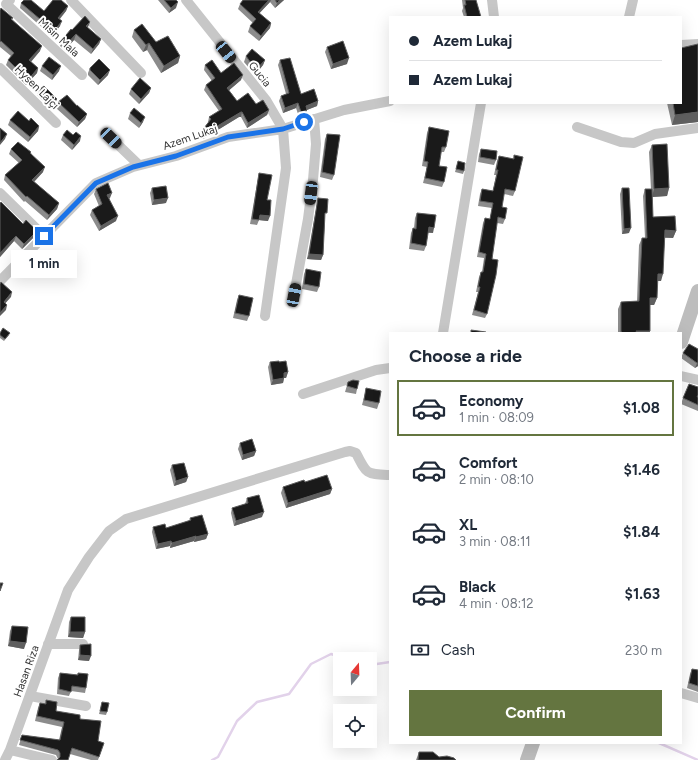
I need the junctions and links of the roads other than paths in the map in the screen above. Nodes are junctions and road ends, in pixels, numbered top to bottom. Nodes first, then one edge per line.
1 (10, 0) edge
2 (72, 0) edge
3 (186, 0) edge
4 (486, 0) edge
5 (492, 0) edge
6 (633, 0) edge
7 (488, 16) edge
8 (494, 16) edge
9 (629, 16) edge
10 (698, 44) edge
11 (682, 45) edge
12 (0, 68) edge
13 (142, 73) dead end
14 (82, 75) dead end
15 (389, 101) edge
16 (481, 104) edge
17 (314, 120) junction
18 (56, 123) dead end
19 (577, 127) dead end
20 (698, 128) edge
21 (283, 129) junction
22 (111, 138) dead end
23 (139, 165) junction
24 (0, 193) edge
25 (44, 236) junction
26 (2, 274) edge
27 (698, 291) edge
28 (294, 295) dead end
29 (265, 316) dead end
30 (443, 332) edge
31 (682, 339) edge
32 (389, 368) edge
33 (682, 376) edge
34 (698, 380) edge
35 (303, 394) dead end
36 (389, 475) edge
37 (48, 644) junction
38 (83, 644) edge
39 (682, 693) edge
40 (30, 696) junction
41 (698, 698) edge
42 (86, 706) dead end
43 (533, 744) edge
44 (10, 750) junction
45 (5, 760) edge
46 (52, 760) edge
47 (527, 760) edge

1 - 14 street, Misin Mala
2 - 13 street
3 - 21 street, Gucia
4 - 7 street
5 - 8 street
6 - 9 street
10 - 11 street
12 - 18 street, Hysen Lajçi
15 - 17 street, Azem Lukaj
16 - 30 street
17 - 21 street, Azem Lukaj
17 - 28 street
19 - 20 street
21 - 23 street, Azem Lukaj
21 - 29 street
22 - 23 street
23 - 25 street, Azem Lukaj
24 - 25 street
25 - 26 street, Azem Lukaj
27 - 31 street
32 - 35 street
33 - 34 street
36 - 37 street, Hasan Riza
37 - 38 street
37 - 40 street, Hasan Riza
39 - 41 street
40 - 42 street
40 - 44 street, Hasan Riza
43 - 47 street
44 - 45 street, Hasan Riza
44 - 46 street

